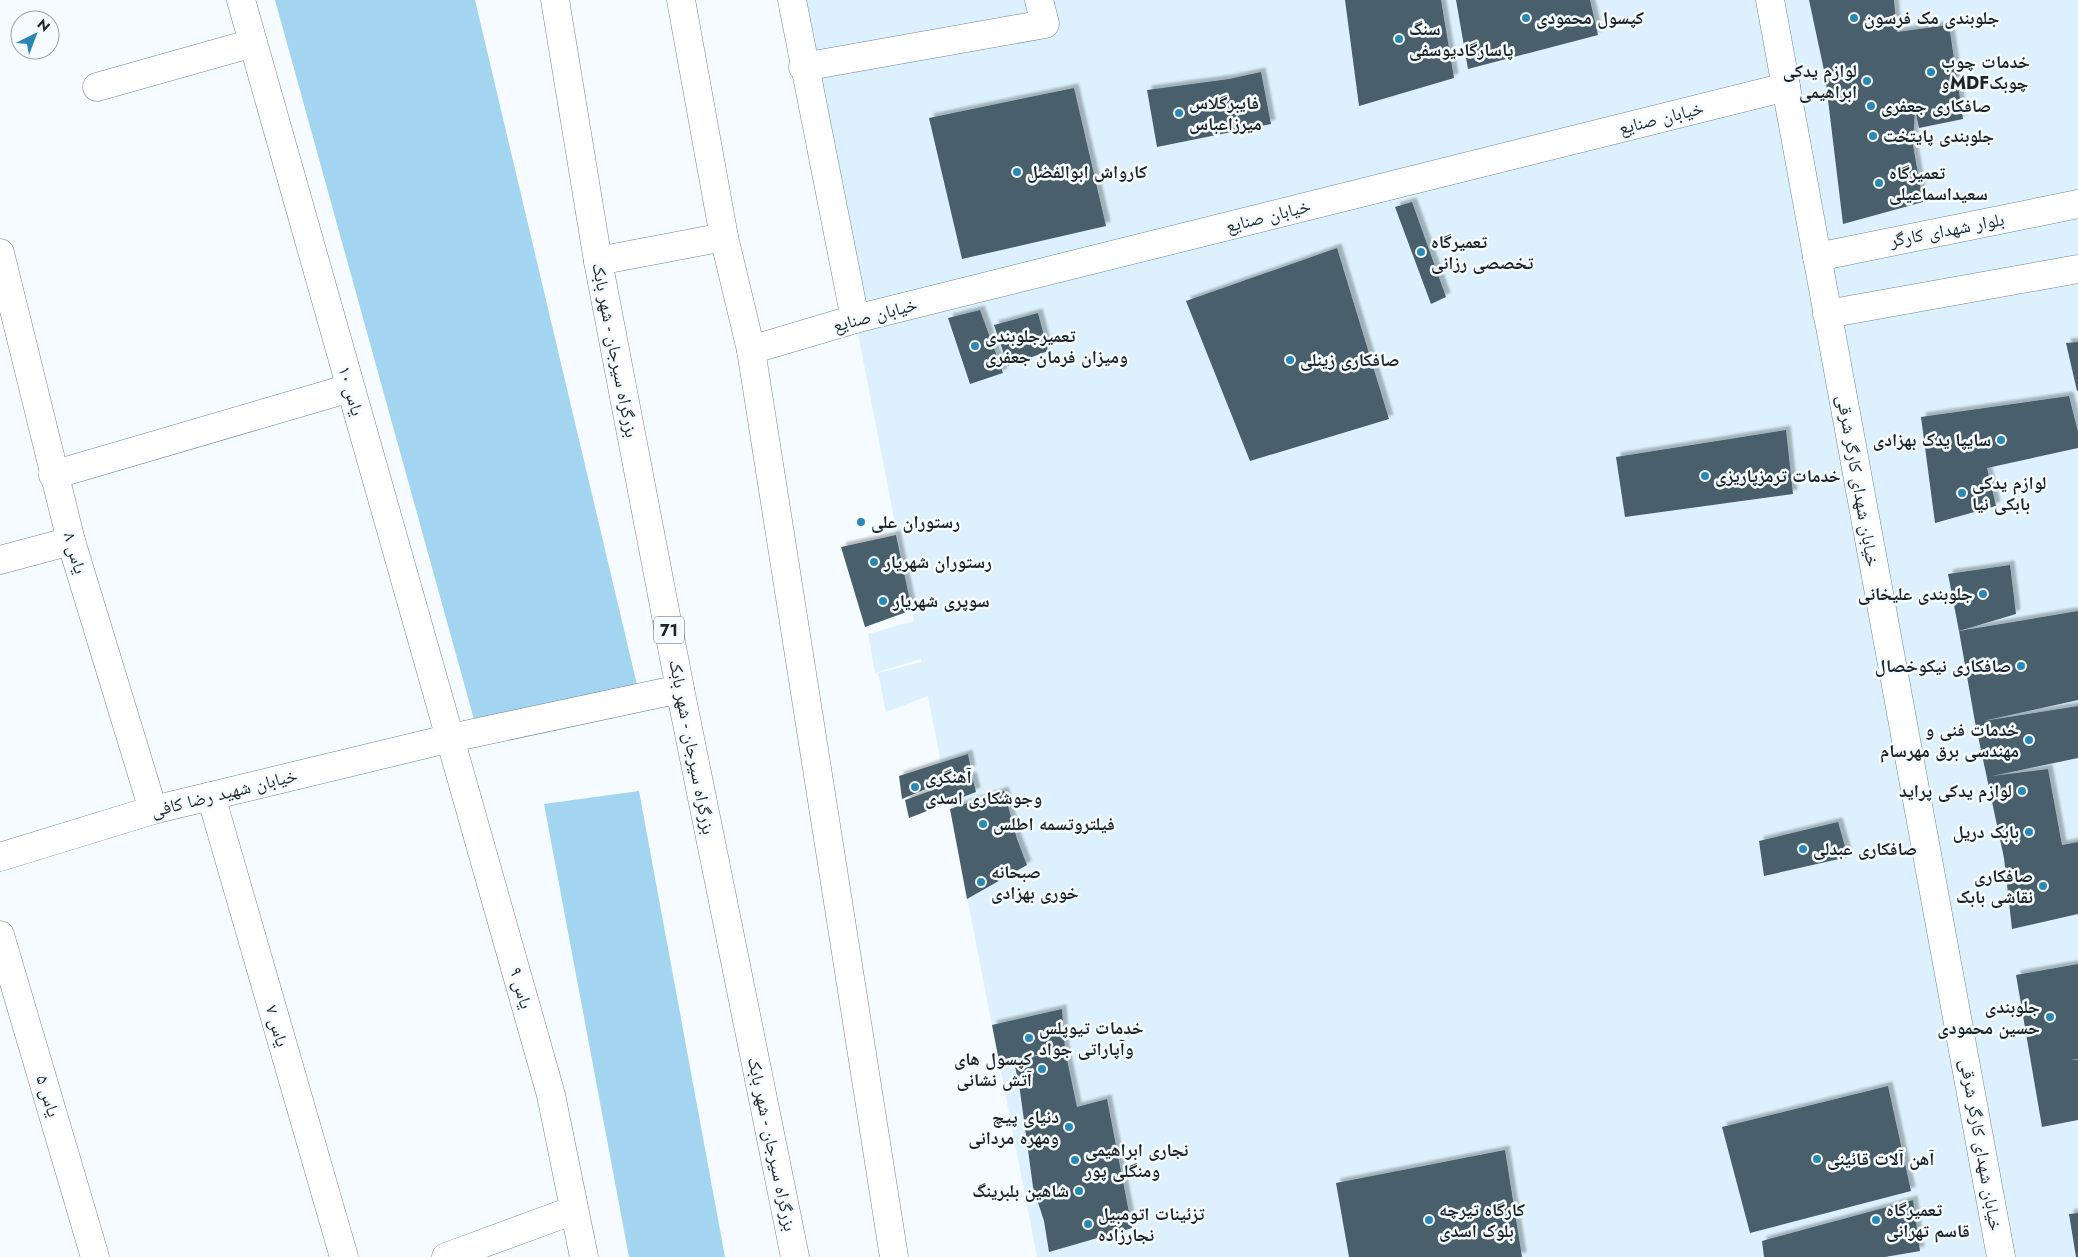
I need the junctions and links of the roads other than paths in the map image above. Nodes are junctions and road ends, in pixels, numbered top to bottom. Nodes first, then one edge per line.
1 (241, 0) edge
2 (555, 0) edge
3 (680, 0) edge
4 (792, 0) edge
5 (1040, 0) edge
6 (1770, 0) edge
7 (253, 43) junction
8 (804, 67) junction
9 (1786, 87) junction
10 (97, 88) dead end
11 (2078, 204) edge
12 (724, 237) junction
13 (0, 253) edge
14 (1817, 257) junction
15 (598, 261) junction
16 (2078, 269) edge
17 (1827, 314) junction
18 (855, 319) junction
19 (751, 350) junction
20 (350, 388) junction
21 (53, 475) junction
22 (71, 541) junction
23 (0, 560) edge
24 (680, 688) junction
25 (451, 738) junction
26 (211, 796) junction
27 (153, 810) junction
28 (0, 857) edge
29 (0, 935) edge
30 (574, 1210) junction
31 (582, 1248) edge
32 (96, 1257) edge
33 (344, 1257) edge
34 (446, 1257) edge
35 (795, 1257) edge
36 (894, 1257) edge
37 (2001, 1257) edge

1 - 7 main road, یاس ۱۰
2 - 15 main road, بزرگراه سیرجان - شهر بابک / 71
3 - 12 main road
4 - 8 main road
5 - 8 main road
6 - 9 main road, خیابان شهدای کارگر شرقی
7 - 10 main road
7 - 20 main road, یاس ۱۰
8 - 18 main road
9 - 14 main road, خیابان شهدای کارگر شرقی
9 - 18 main road, خیابان صنایع
11 - 14 main road, بلوار شهدای کارگر
12 - 15 main road
12 - 19 main road
13 - 21 main road, یاس ۸
14 - 17 main road, خیابان شهدای کارگر شرقی
15 - 24 main road, بزرگراه سیرجان - شهر بابک / 71
16 - 17 main road
17 - 37 main road, خیابان شهدای کارگر شرقی
18 - 19 main road, خیابان صنایع
19 - 36 main road
20 - 21 main road
20 - 25 main road, یاس ۱۰
21 - 22 main road, یاس ۸
22 - 23 main road
22 - 27 main road, یاس ۸
24 - 25 main road, خیابان شهید رضا کافی
24 - 35 main road, بزرگراه سیرجان - شهر بابک / 71
25 - 26 main road, خیابان شهید رضا کافی
25 - 30 main road, یاس ۹
26 - 27 main road, خیابان شهید رضا کافی
26 - 33 main road, یاس ۷
27 - 28 main road, خیابان شهید رضا کافی
29 - 32 main road, یاس ۵
30 - 31 main road, یاس ۹
30 - 34 main road

